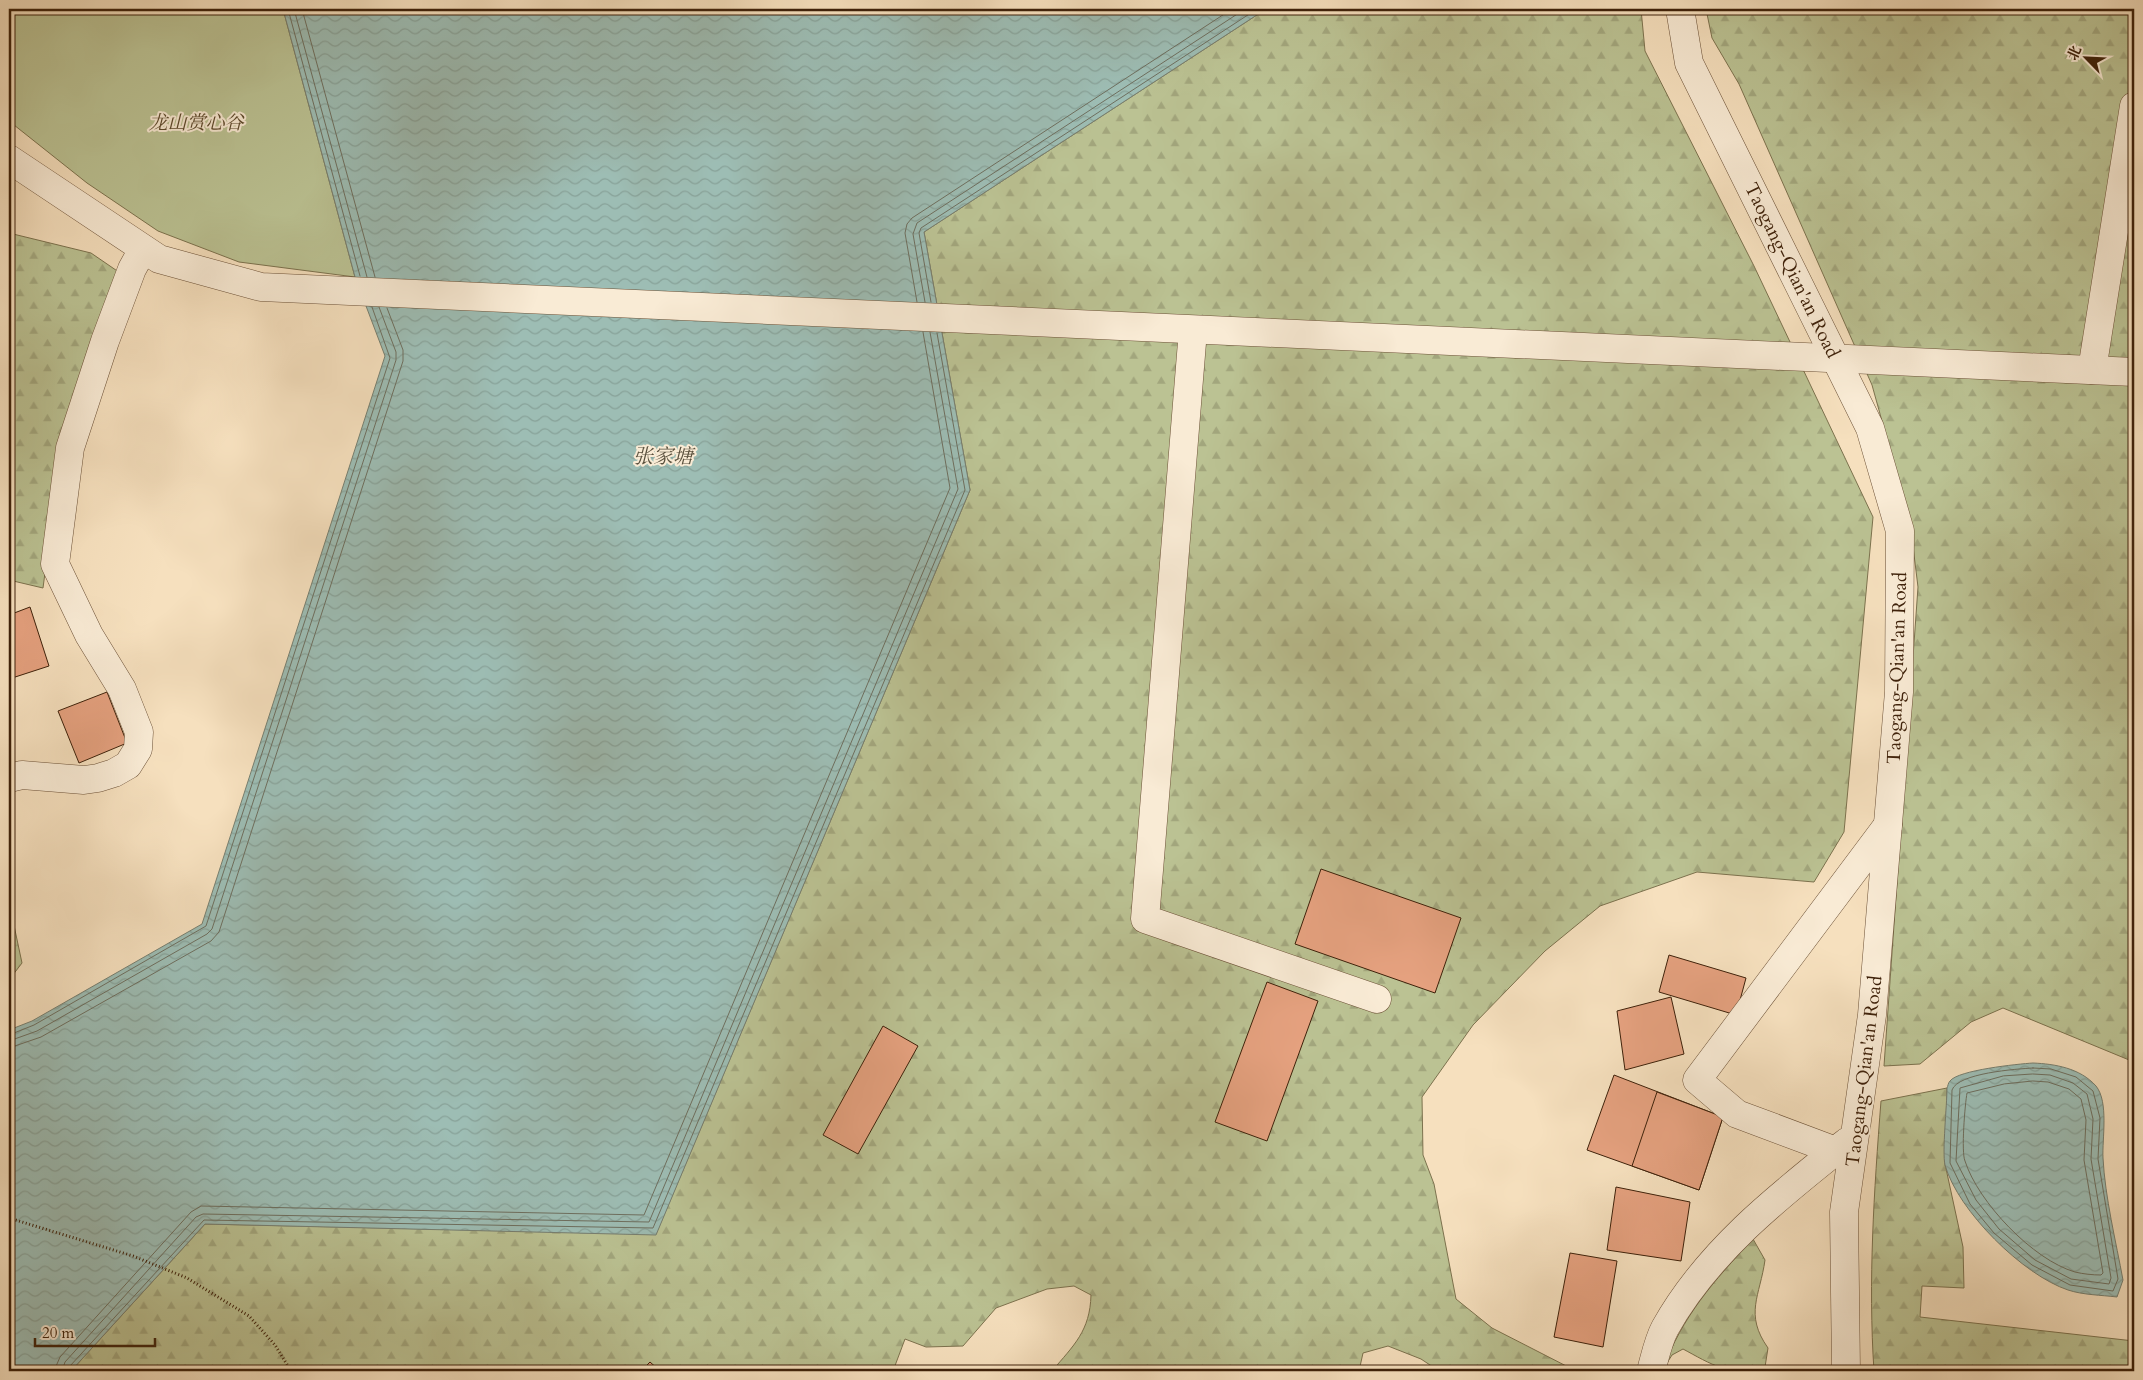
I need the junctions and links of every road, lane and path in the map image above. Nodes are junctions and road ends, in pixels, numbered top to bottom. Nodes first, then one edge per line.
1 (1680, 9) edge
2 (2134, 106) edge
3 (9, 159) edge
4 (144, 249) junction
5 (1193, 330) junction
6 (1837, 359) junction
7 (2092, 370) junction
8 (2134, 372) edge
9 (9, 778) edge
10 (1888, 825) junction
11 (1377, 999) dead end
12 (1846, 1143) junction
13 (9, 1218) edge
14 (291, 1371) edge
15 (1650, 1371) edge
16 (1846, 1371) edge

1 - 6 street, Taogang-Qian'an Road
2 - 7 street
3 - 4 street
4 - 5 street
4 - 9 street
5 - 6 street
5 - 11 street
6 - 7 street
6 - 10 street, Taogang-Qian'an Road
7 - 8 street
10 - 12 street, Taogang-Qian'an Road
10 - 12 street
12 - 15 street
12 - 16 street, Taogang-Qian'an Road
13 - 14 path

